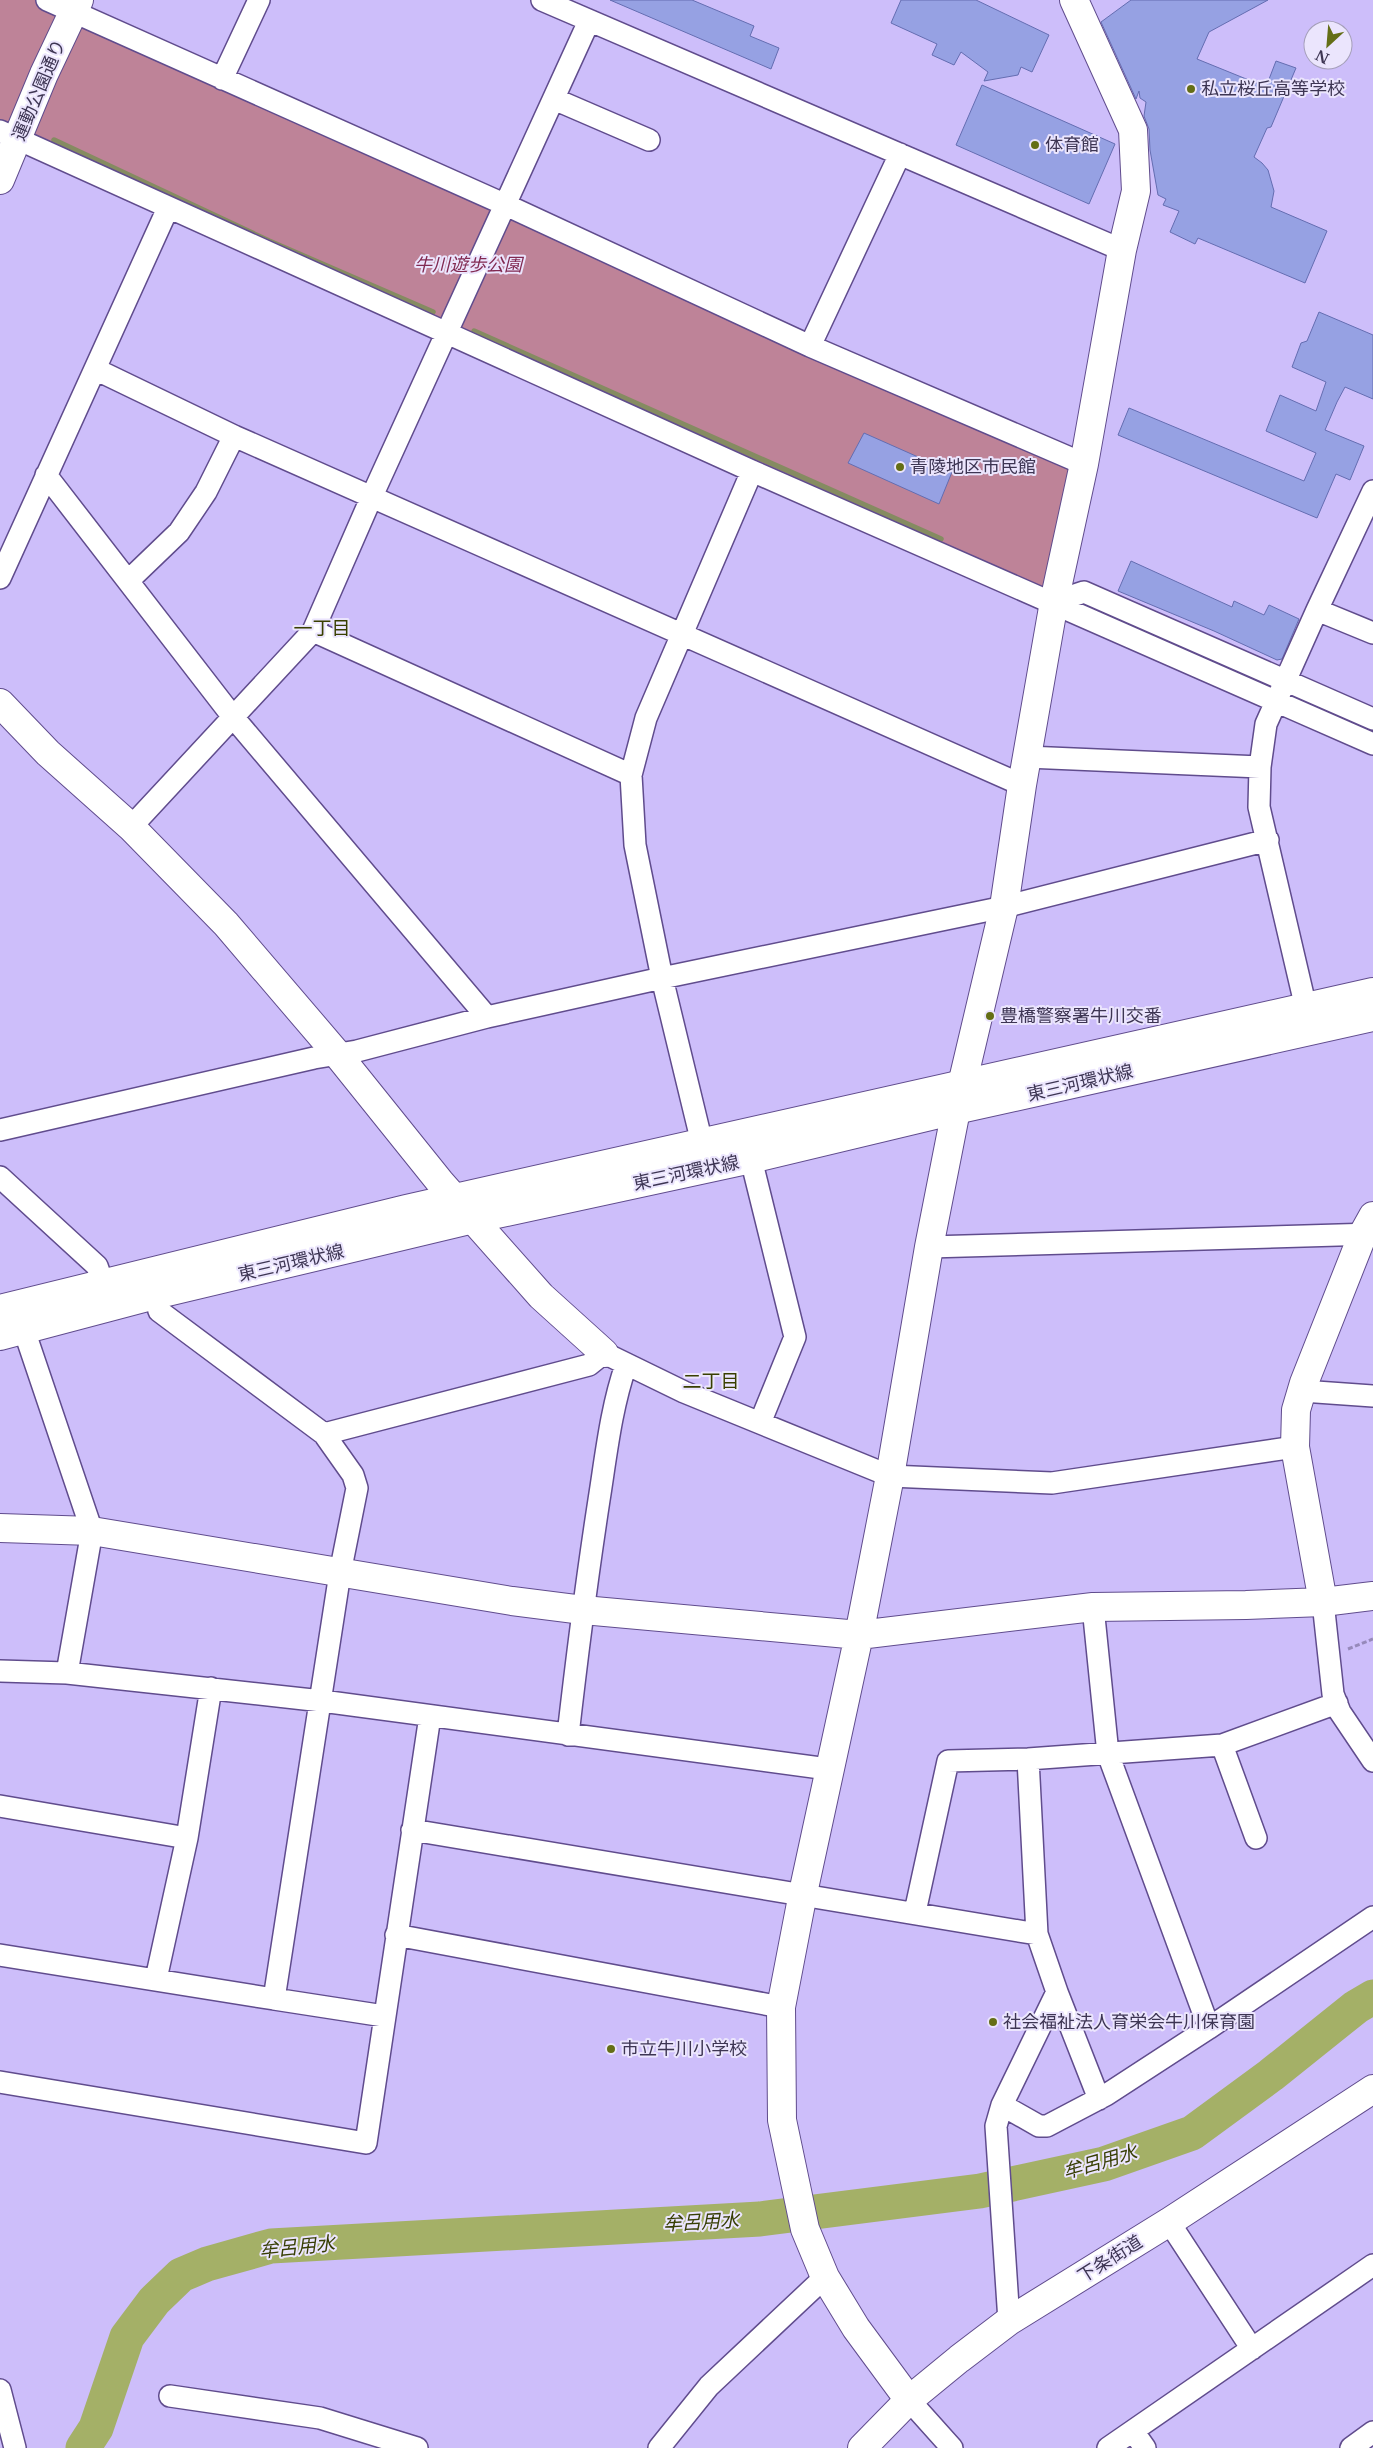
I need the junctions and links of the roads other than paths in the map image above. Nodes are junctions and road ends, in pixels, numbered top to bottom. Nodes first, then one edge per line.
1 (47, 0) edge
2 (259, 0) edge
3 (542, 0) edge
4 (1074, 0) edge
5 (76, 6) edge
6 (589, 21) junction
7 (222, 78) junction
8 (554, 99) junction
9 (9, 135) edge
10 (649, 140) dead end
11 (900, 154) junction
12 (0, 180) edge
13 (506, 205) junction
14 (168, 208) junction
15 (1122, 250) junction
16 (446, 332) junction
17 (810, 346) junction
18 (95, 369) junction
19 (234, 436) junction
20 (1084, 464) junction
21 (752, 471) junction
22 (46, 475) junction
23 (1373, 491) edge
24 (372, 496) junction
25 (0, 578) edge
26 (128, 581) junction
27 (1054, 602) junction
28 (1317, 610) junction
29 (314, 631) junction
30 (1373, 633) edge
31 (681, 634) junction
32 (1286, 679) junction
33 (1277, 701) junction
34 (0, 704) edge
35 (233, 717) junction
36 (1373, 719) edge
37 (1373, 744) edge
38 (1027, 757) junction
39 (1260, 768) junction
40 (630, 775) junction
41 (1022, 785) junction
42 (130, 827) junction
43 (1268, 840) junction
44 (1004, 907) junction
45 (662, 978) junction
46 (1373, 992) edge
47 (487, 1017) junction
48 (1373, 1017) edge
49 (1308, 1020) junction
50 (338, 1055) junction
51 (959, 1098) junction
52 (0, 1130) edge
53 (702, 1143) junction
54 (751, 1159) junction
55 (0, 1177) edge
56 (455, 1198) junction
57 (474, 1219) junction
58 (1370, 1228) edge
59 (929, 1247) junction
60 (103, 1283) junction
61 (155, 1295) junction
62 (0, 1309) edge
63 (12, 1333) edge
64 (615, 1359) junction
65 (1302, 1391) junction
66 (1373, 1396) edge
67 (760, 1423) junction
68 (324, 1434) junction
69 (1295, 1447) junction
70 (890, 1476) junction
71 (0, 1528) edge
72 (92, 1530) junction
73 (340, 1573) junction
74 (1373, 1596) edge
75 (1324, 1602) junction
76 (1093, 1607) junction
77 (582, 1610) junction
78 (859, 1635) junction
79 (0, 1671) edge
80 (66, 1673) junction
81 (211, 1688) junction
82 (322, 1700) junction
83 (1337, 1703) junction
84 (430, 1716) junction
85 (568, 1735) junction
86 (1222, 1746) junction
87 (1108, 1754) junction
88 (1028, 1759) junction
89 (1373, 1761) edge
90 (828, 1769) junction
91 (0, 1806) edge
92 (412, 1830) junction
93 (187, 1838) junction
94 (1256, 1838) dead end
95 (803, 1894) junction
96 (915, 1912) junction
97 (1373, 1917) edge
98 (1037, 1934) junction
99 (396, 1935) junction
100 (0, 1955) edge
101 (156, 1979) junction
102 (1057, 1992) junction
103 (274, 1999) junction
104 (781, 2007) junction
105 (384, 2016) junction
106 (1209, 2028) junction
107 (0, 2082) edge
108 (1373, 2089) edge
109 (1099, 2099) junction
110 (1002, 2105) junction
111 (1169, 2222) junction
112 (1373, 2265) edge
113 (825, 2276) junction
114 (1009, 2321) junction
115 (1252, 2348) junction
116 (0, 2390) edge
117 (170, 2396) dead end
118 (909, 2400) junction
119 (1373, 2432) edge
120 (1139, 2440) edge
121 (15, 2448) edge
122 (417, 2448) edge
123 (659, 2448) edge
124 (862, 2448) edge
125 (952, 2448) edge
126 (1108, 2448) edge
127 (1351, 2448) edge

1 - 5 street
2 - 7 street
3 - 6 street
4 - 15 street
5 - 7 street
5 - 9 street, 運動公園通り
6 - 8 street
6 - 11 street
7 - 13 street
8 - 10 street
8 - 13 street
9 - 12 street, 運動公園通り
9 - 14 street
11 - 15 street
11 - 17 street
13 - 16 street
13 - 17 street
14 - 16 street
14 - 18 street
15 - 20 street
16 - 21 street
16 - 24 street
17 - 20 street
18 - 19 street
18 - 22 street
19 - 24 street
19 - 26 street
20 - 27 street
21 - 27 street
21 - 31 street
22 - 25 street
22 - 26 street
23 - 28 street
24 - 29 street
24 - 31 street
26 - 35 street
27 - 32 street
27 - 33 street
27 - 38 street
28 - 30 street
28 - 32 street
29 - 35 street
29 - 40 street
31 - 40 street
31 - 41 street
32 - 33 street
32 - 36 street
33 - 37 street
33 - 39 street
34 - 42 street
35 - 42 street
35 - 47 street
38 - 39 street
38 - 41 street
39 - 43 street
40 - 45 street
41 - 44 street
42 - 50 street
43 - 44 street
43 - 49 street
44 - 45 street
44 - 51 street
45 - 47 street
45 - 53 street
46 - 49 street, 東三河環状線
47 - 50 street
48 - 49 street, 東三河環状線
49 - 51 street, 東三河環状線
50 - 52 street
50 - 56 street
51 - 53 street, 東三河環状線
51 - 54 street, 東三河環状線
51 - 59 street
53 - 56 street, 東三河環状線
54 - 57 street, 東三河環状線
54 - 67 street
55 - 60 street
56 - 57 street
56 - 60 street, 東三河環状線
57 - 61 street, 東三河環状線
57 - 64 street
58 - 59 street
58 - 65 street
59 - 70 street
60 - 62 street, 東三河環状線
61 - 63 street, 東三河環状線
61 - 68 street
63 - 72 street
64 - 67 street
64 - 68 street
64 - 77 street
65 - 66 street
65 - 69 street
67 - 70 street
68 - 73 street
69 - 70 street
69 - 75 street
70 - 78 street
71 - 72 street
72 - 73 street
72 - 80 street
73 - 77 street
73 - 82 street
74 - 75 street
75 - 76 street
75 - 83 street
76 - 78 street
76 - 87 street
77 - 78 street
77 - 85 street
78 - 90 street
79 - 80 street
80 - 81 street
81 - 82 street
81 - 93 street
82 - 84 street
82 - 103 street
83 - 86 street
83 - 89 street
84 - 85 street
84 - 92 street
85 - 90 street
86 - 87 street
86 - 94 street
87 - 88 street
87 - 106 street
88 - 96 street
88 - 98 street
90 - 95 street
91 - 93 street
92 - 95 street
92 - 99 street
93 - 101 street
95 - 96 street
95 - 104 street
96 - 98 street
97 - 106 street
98 - 102 street
99 - 104 street
99 - 105 street
100 - 101 street
101 - 103 street
102 - 109 street
102 - 110 street
103 - 105 street
104 - 113 street
105 - 107 street
106 - 109 street
108 - 111 street, 下条街道
109 - 110 street
110 - 114 street
111 - 114 street, 下条街道
111 - 115 street
112 - 115 street
113 - 118 street
113 - 123 street
114 - 118 street, 下条街道
115 - 120 street
116 - 121 street
117 - 122 street
118 - 124 street, 下条街道
118 - 125 street
119 - 127 street
120 - 126 street

